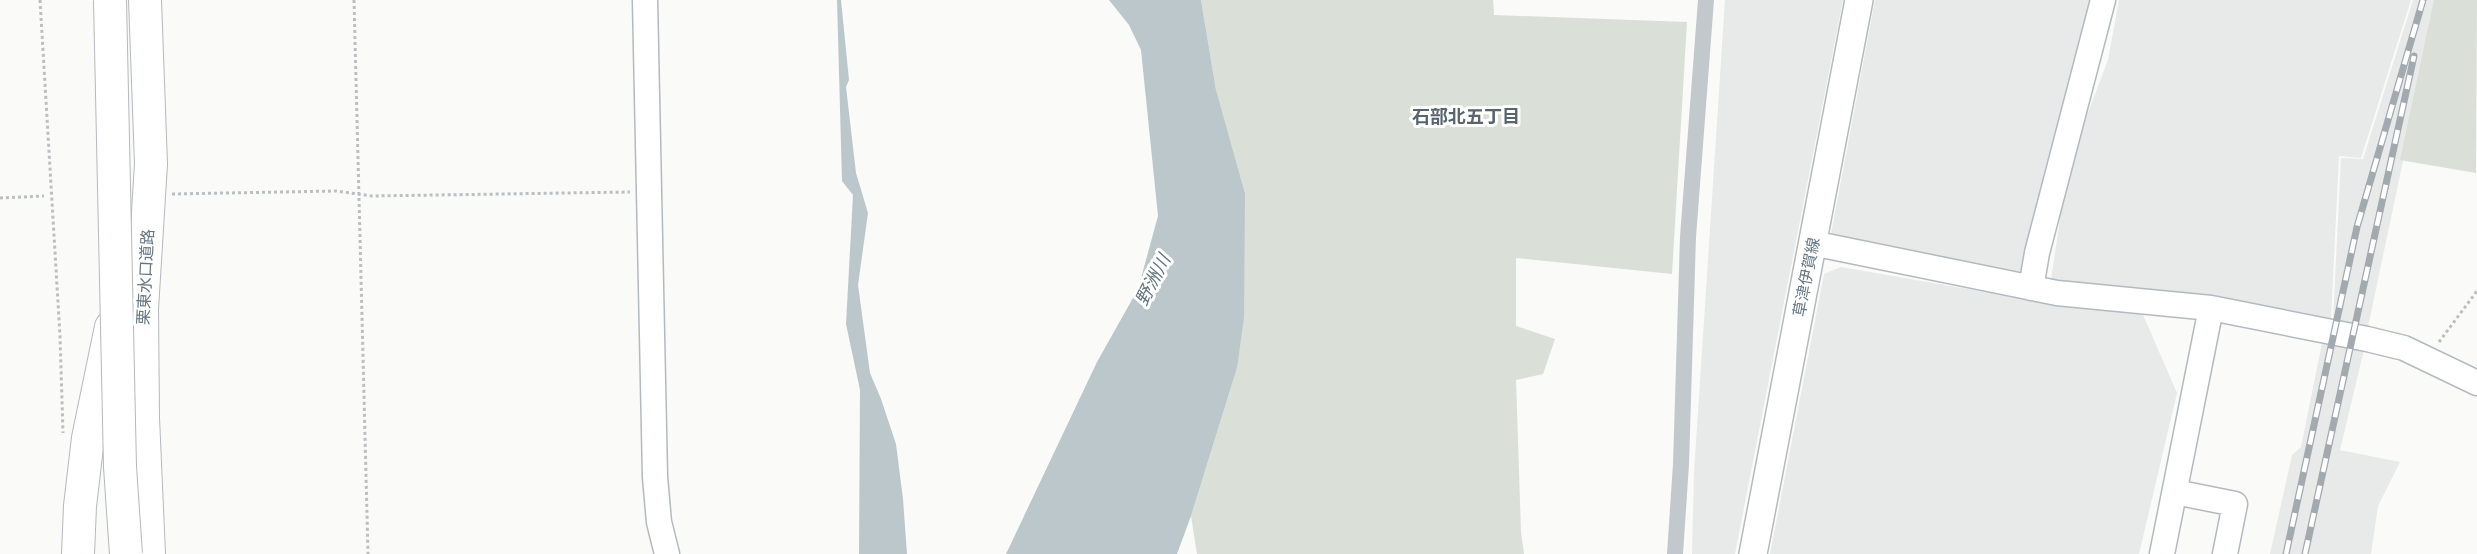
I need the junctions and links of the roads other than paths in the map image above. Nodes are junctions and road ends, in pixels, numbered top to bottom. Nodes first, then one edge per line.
1 (110, 0) edge
2 (146, 0) edge
3 (645, 0) edge
4 (1706, 0) edge
5 (1859, 0) edge
6 (2103, 0) edge
7 (148, 104) junction
8 (1812, 243) junction
9 (2031, 288) junction
10 (2211, 308) junction
11 (2477, 383) edge
12 (2175, 492) junction
13 (78, 554) edge
14 (126, 554) edge
15 (149, 554) edge
16 (667, 554) edge
17 (1675, 554) edge
18 (1753, 554) edge
19 (2162, 554) edge
20 (2224, 554) edge

1 - 14 highway, 栗東水口道路, bridge
2 - 7 highway, 栗東水口道路
3 - 16 street
4 - 17 street
5 - 8 main road, 草津伊賀線
6 - 9 street
7 - 13 highway
7 - 15 highway, 栗東水口道路
8 - 9 street
8 - 18 main road, 草津伊賀線
9 - 10 street
10 - 11 street
10 - 12 street
12 - 19 street
12 - 20 street

